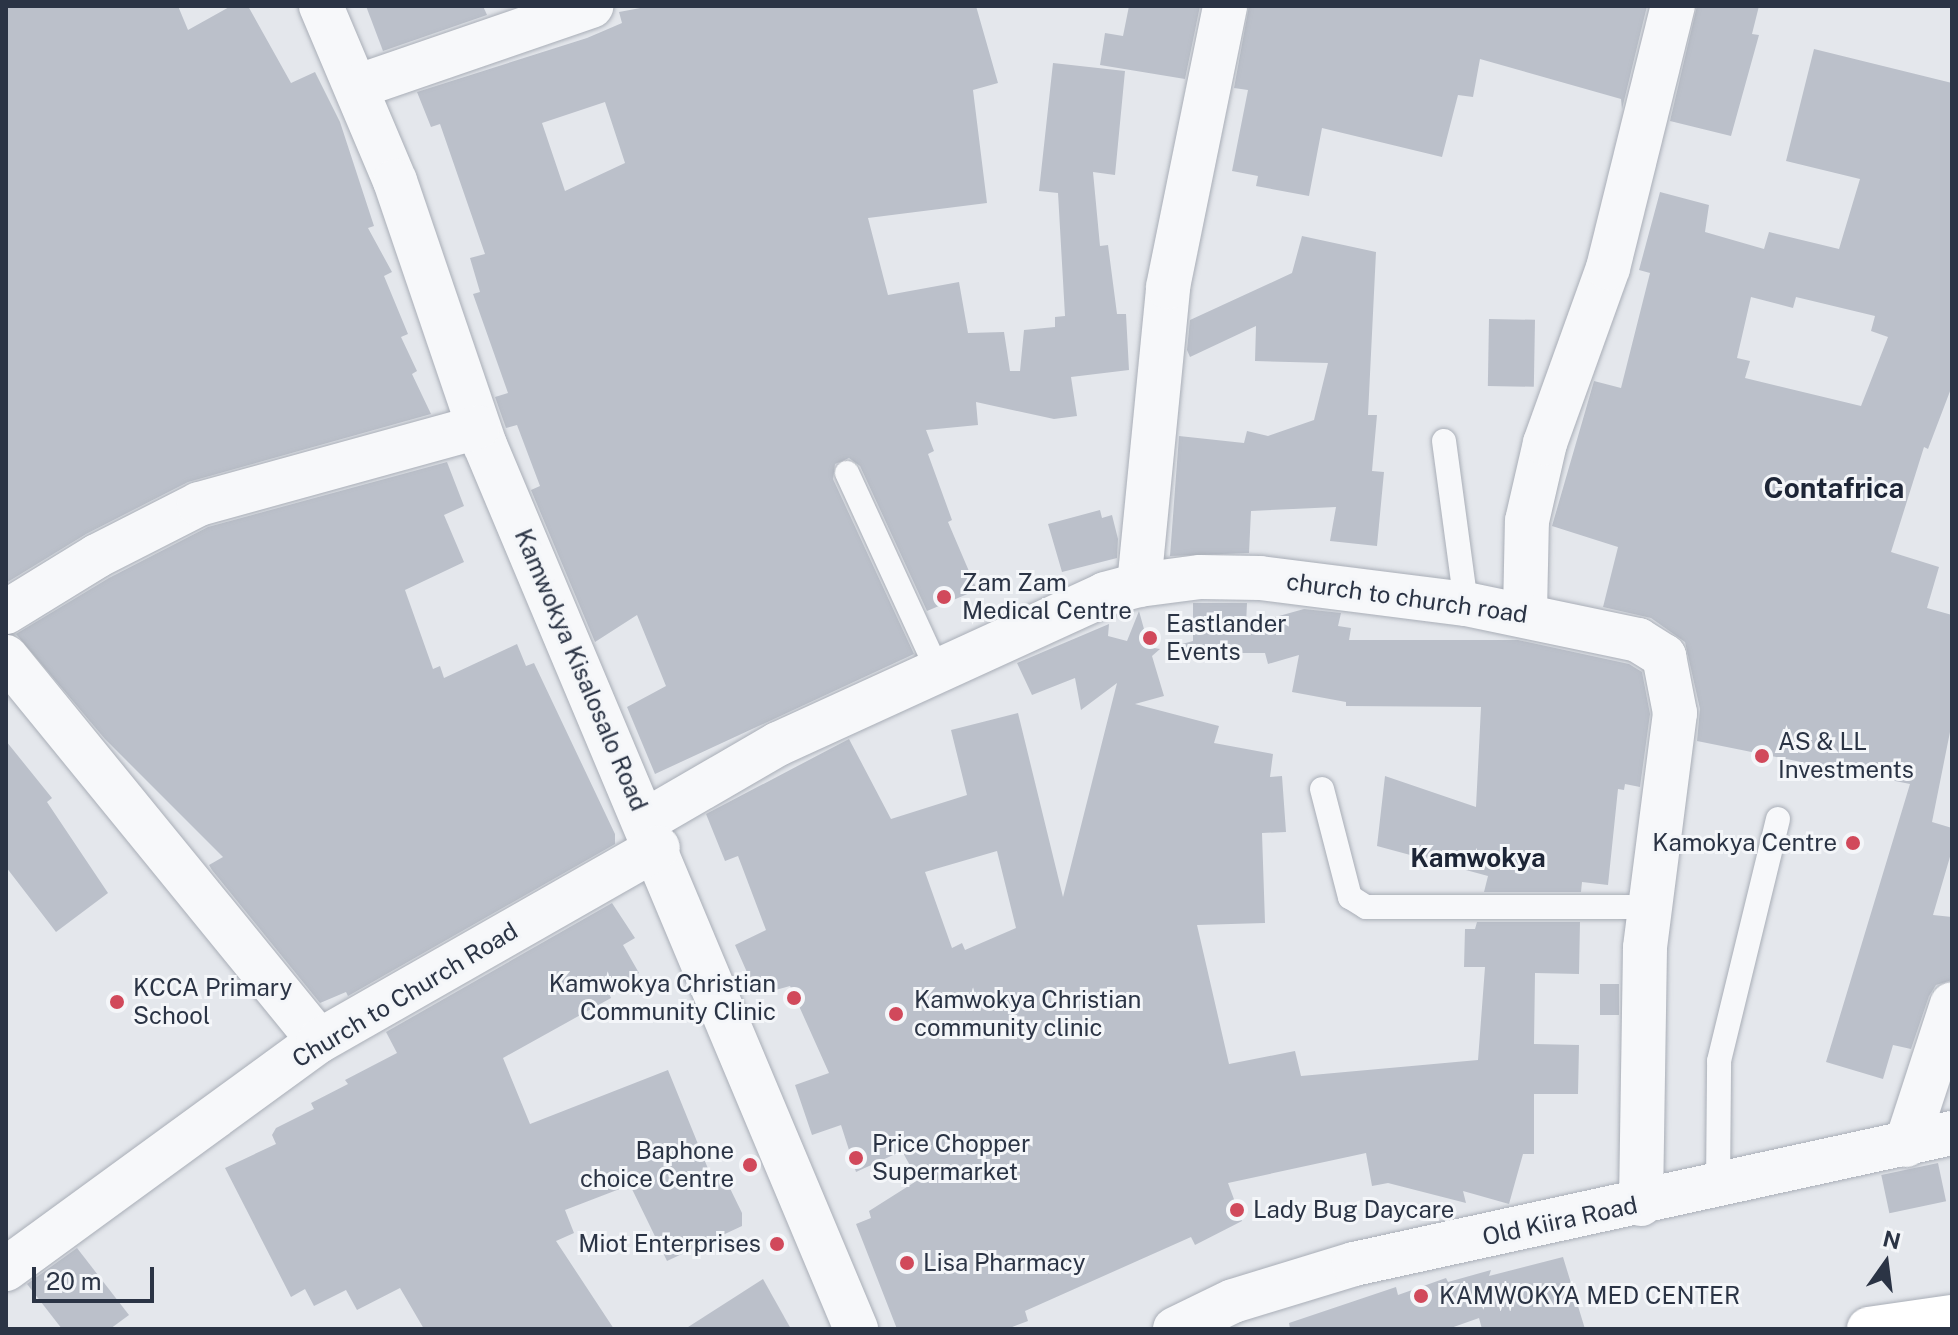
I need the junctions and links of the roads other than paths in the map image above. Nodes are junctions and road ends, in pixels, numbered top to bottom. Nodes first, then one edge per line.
1 (321, 6) edge
2 (591, 6) edge
3 (1225, 6) edge
4 (1673, 6) edge
5 (356, 87) junction
6 (478, 427) junction
7 (1444, 441) dead end
8 (847, 473) dead end
9 (1139, 585) junction
10 (1466, 604) junction
11 (6, 612) edge
12 (1525, 613) junction
13 (6, 657) edge
14 (938, 671) junction
15 (1322, 789) dead end
16 (1778, 819) dead end
17 (652, 834) junction
18 (1650, 907) junction
19 (1952, 1004) edge
20 (319, 1041) junction
21 (1952, 1133) edge
22 (1906, 1145) junction
23 (1718, 1187) junction
24 (1641, 1204) junction
25 (6, 1269) edge
26 (1952, 1317) edge
27 (856, 1329) edge
28 (1175, 1329) edge
29 (1869, 1329) edge

1 - 5 street, Kamwokya Kisalosalo Road
2 - 5 street
3 - 9 street
4 - 12 street
5 - 6 street, Kamwokya Kisalosalo Road
6 - 11 street
6 - 17 street, Kamwokya Kisalosalo Road
7 - 10 lane
8 - 14 lane
9 - 10 street, church to church road
9 - 14 street, church to church road
10 - 12 street, church to church road
12 - 18 street, church to church road
13 - 20 street
14 - 17 street, church to church road
15 - 18 lane
16 - 23 lane
17 - 20 street, Church to Church Road
17 - 27 street, Kamwokya Kisalosalo Road
18 - 24 street, church to church road
19 - 22 street
20 - 25 street, Church to Church Road
21 - 22 street, Old Kiira Road
22 - 23 street, Old Kiira Road
23 - 24 street, Old Kiira Road
24 - 28 street, Old Kiira Road
26 - 29 main road

